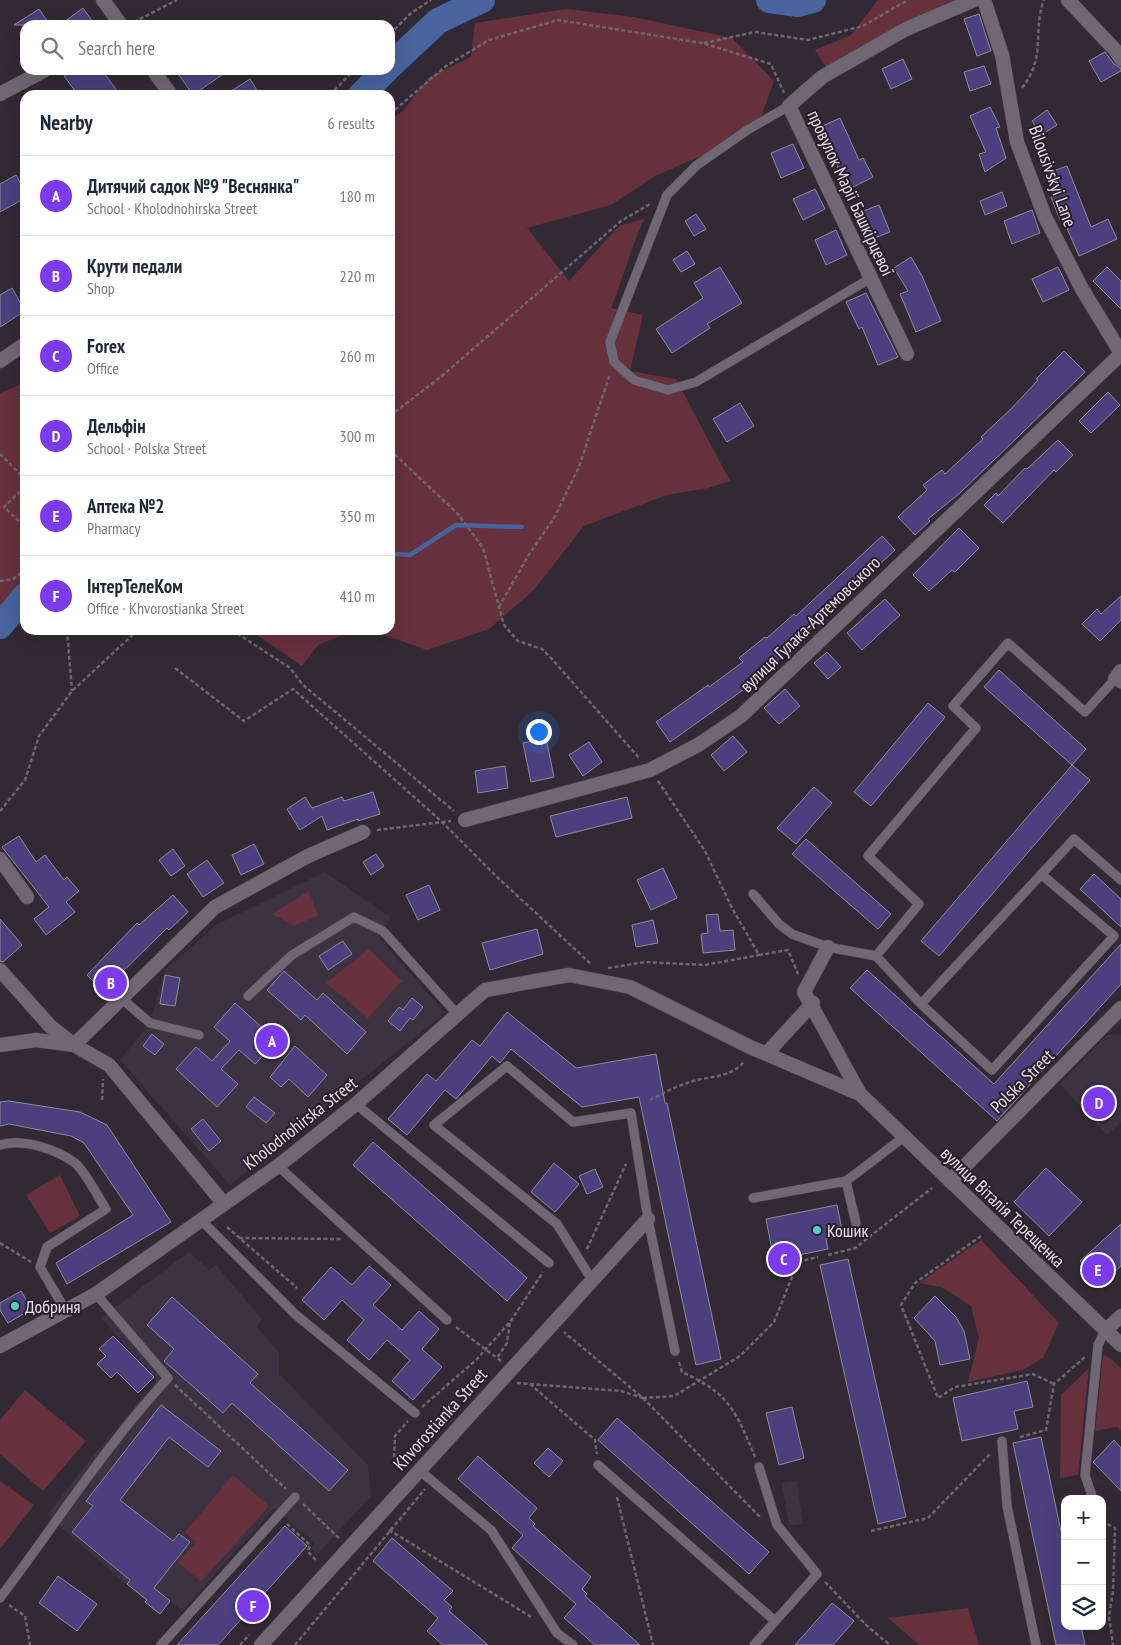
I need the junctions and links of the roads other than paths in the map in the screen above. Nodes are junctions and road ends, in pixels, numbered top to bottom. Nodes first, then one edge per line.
1 (103, 0) edge
2 (974, 0) edge
3 (984, 0) edge
4 (1068, 0) edge
5 (117, 20) edge
6 (1121, 59) edge
7 (36, 75) edge
8 (157, 75) edge
9 (167, 90) edge
10 (0, 94) edge
11 (789, 106) junction
12 (871, 278) junction
13 (20, 347) edge
14 (907, 354) dead end
15 (1121, 354) edge
16 (0, 360) edge
17 (1119, 678) edge
18 (465, 820) road end
19 (364, 832) road end
20 (0, 859) edge
21 (1041, 874) junction
22 (1121, 880) edge
23 (753, 894) dead end
24 (27, 897) dead end
25 (828, 947) junction
26 (876, 956) junction
27 (0, 970) edge
28 (630, 987) joint
29 (248, 996) dead end
30 (120, 998) junction
31 (812, 1003) junction
32 (921, 1004) junction
33 (1121, 1008) edge
34 (457, 1014) junction
35 (199, 1035) dead end
36 (74, 1044) junction
37 (0, 1045) edge
38 (767, 1053) junction
39 (860, 1094) junction
40 (356, 1104) junction
41 (904, 1137) junction
42 (0, 1145) edge
43 (278, 1166) junction
44 (846, 1181) junction
45 (950, 1181) junction
46 (753, 1198) dead end
47 (224, 1204) junction
48 (648, 1219) junction
49 (202, 1221) junction
50 (856, 1223) dead end
51 (549, 1263) road end
52 (592, 1280) junction
53 (96, 1294) junction
54 (66, 1311) junction
55 (1121, 1316) edge
56 (447, 1320) road end
57 (1105, 1331) junction
58 (0, 1346) edge
59 (1121, 1346) edge
60 (675, 1351) road end
61 (415, 1413) road end
62 (1002, 1441) road end
63 (598, 1465) road end
64 (759, 1467) road end
65 (419, 1470) junction
66 (1091, 1495) edge
67 (295, 1497) dead end
68 (3, 1600) edge
69 (775, 1621) junction
70 (161, 1645) edge
71 (261, 1645) edge
72 (573, 1645) edge
73 (754, 1645) edge
74 (1036, 1645) edge

1 - 5 street
2 - 11 street, провулок Марії Башкірцевої
3 - 15 street, Bilousivskyi Lane
4 - 6 street
7 - 10 street
8 - 9 street
11 - 12 street, провулок Марії Башкірцевої
11 - 12 lane
12 - 14 street, провулок Марії Башкірцевої
13 - 16 street
15 - 18 street, вулиця Гулака-Артемовського
17 - 26 lane
19 - 30 street
20 - 24 street
21 - 22 lane
21 - 32 lane
21 - 32 lane
23 - 25 lane
25 - 26 lane
25 - 31 street, вулиця Віталія Терещенка
26 - 32 lane
27 - 36 street
28 - 34 street, Kholodnohirska Street
28 - 38 street, вулиця Віталія Терещенка
29 - 34 lane
30 - 35 lane
30 - 36 street
31 - 38 street
31 - 39 street, вулиця Віталія Терещенка
33 - 45 street, Polska Street
34 - 40 street, Kholodnohirska Street
36 - 37 street
36 - 47 street
38 - 39 street, вулиця Віталія Терещенка
39 - 41 street, вулиця Віталія Терещенка
40 - 43 street, Kholodnohirska Street
40 - 51 lane
41 - 44 lane
41 - 45 street, вулиця Віталія Терещенка
42 - 54 lane
43 - 47 street, Kholodnohirska Street
43 - 56 lane
44 - 46 lane
44 - 50 lane
45 - 57 street, вулиця Віталія Терещенка
47 - 49 street, Kholodnohirska Street
48 - 52 street, Khvorostianka Street
48 - 52 lane
48 - 60 lane
49 - 53 street, Kholodnohirska Street
49 - 61 lane
52 - 65 street, Khvorostianka Street
53 - 54 street, Kholodnohirska Street
53 - 68 lane
54 - 58 street, Kholodnohirska Street
55 - 57 street
57 - 59 street, вулиця Віталія Терещенка
57 - 66 lane
62 - 74 lane
63 - 69 lane
64 - 69 lane
65 - 71 street, Khvorostianka Street
65 - 72 lane
67 - 70 lane
69 - 73 lane

